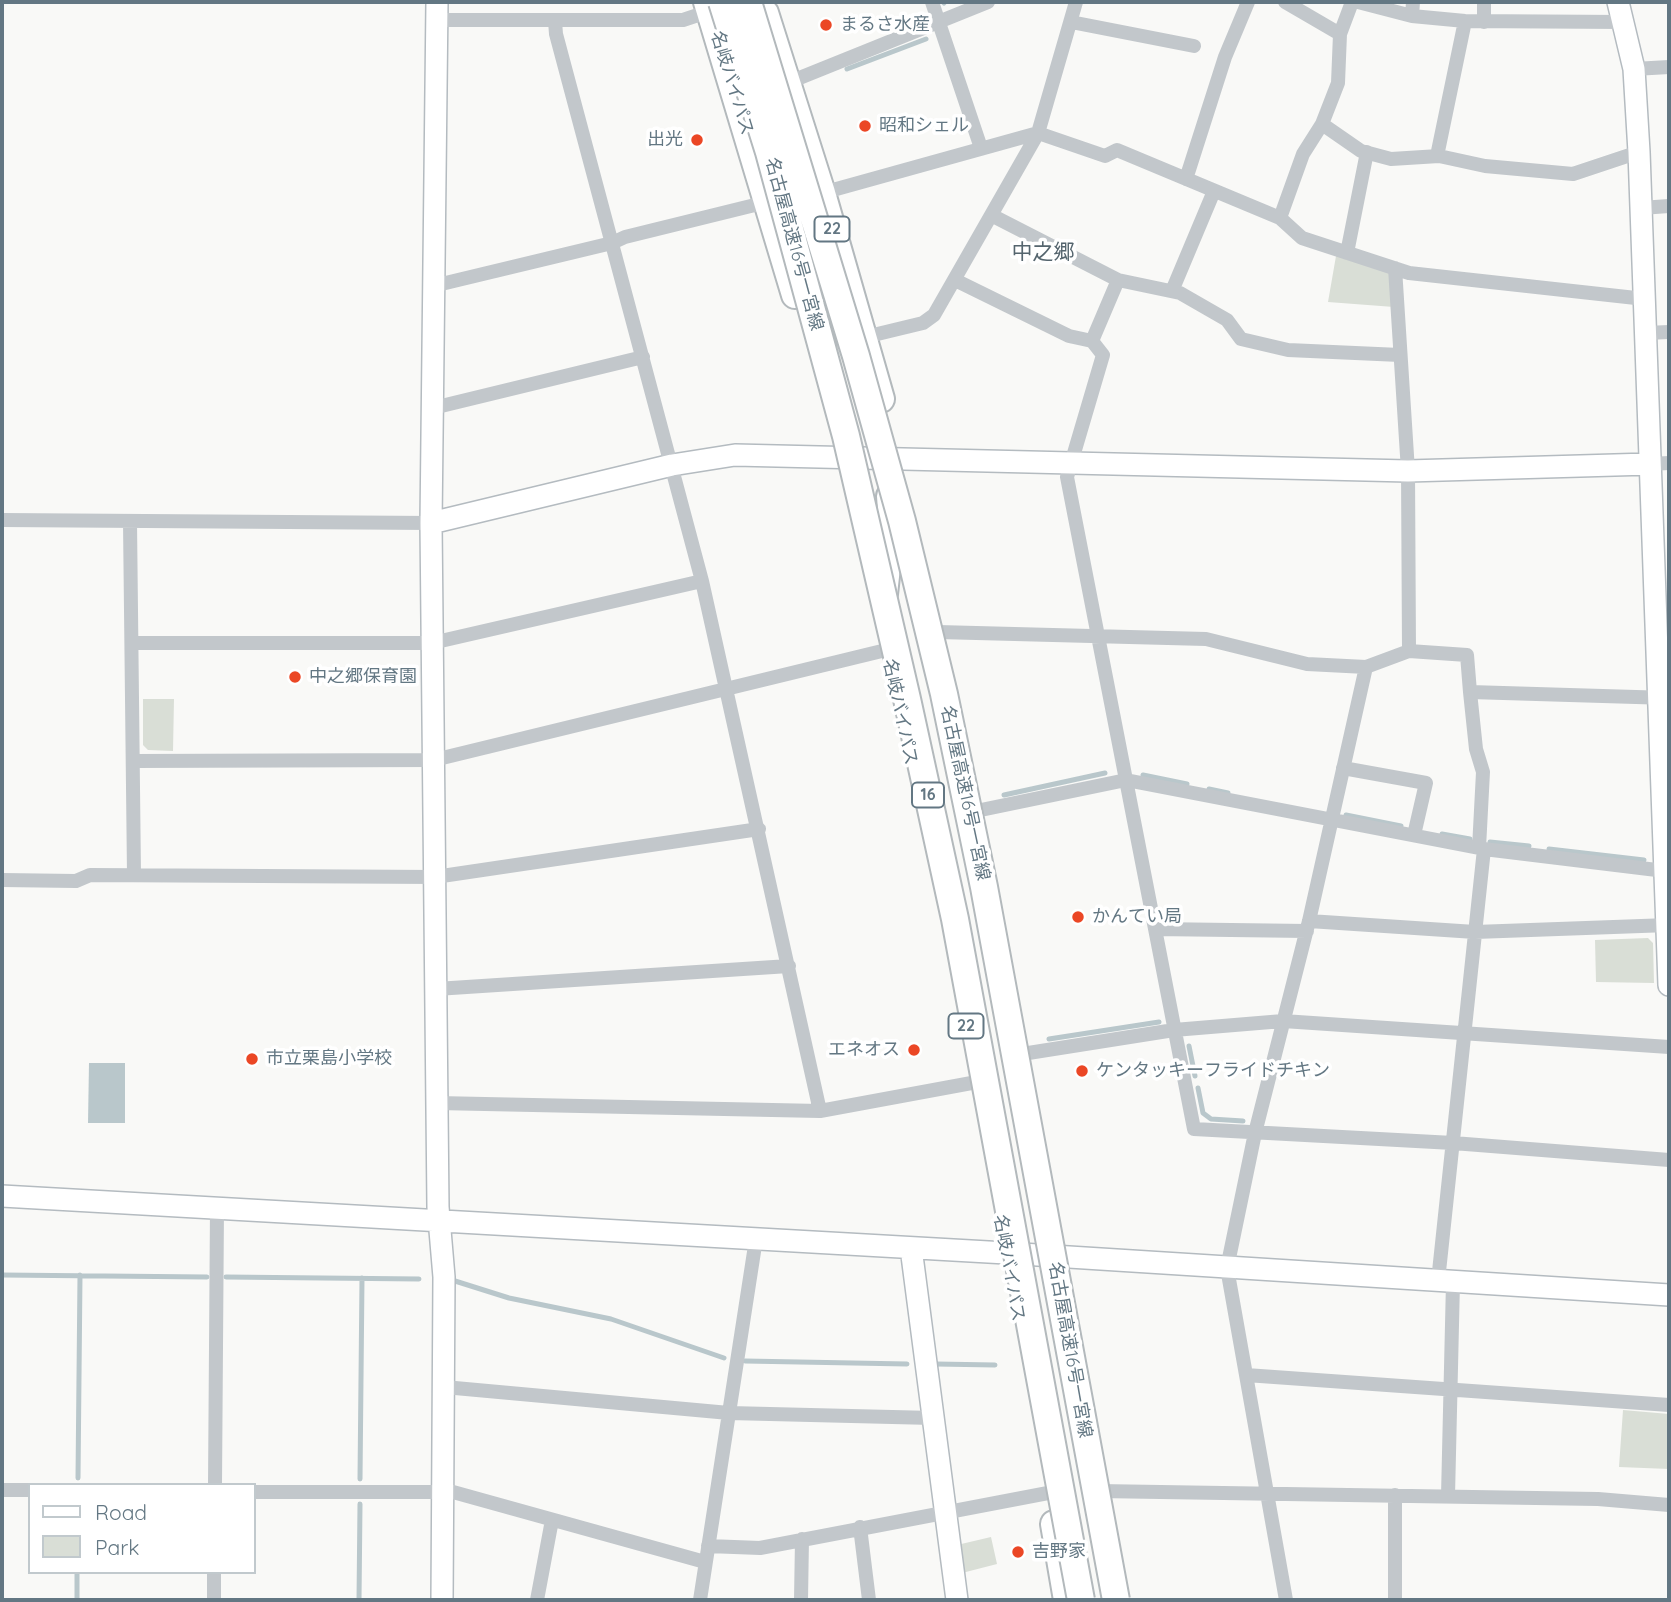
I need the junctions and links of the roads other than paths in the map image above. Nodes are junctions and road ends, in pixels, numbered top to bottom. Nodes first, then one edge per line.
1 (748, 2) edge
2 (761, 2) edge
3 (932, 2) edge
4 (988, 2) edge
5 (1076, 2) edge
6 (1248, 2) edge
7 (1285, 2) edge
8 (1352, 2) edge
9 (1358, 2) edge
10 (1484, 2) edge
11 (713, 5) edge
12 (1413, 9) edge
13 (437, 11) edge
14 (1620, 12) edge
15 (555, 21) junction
16 (1465, 21) junction
17 (938, 22) junction
18 (1071, 22) junction
19 (1484, 22) junction
20 (1340, 34) junction
21 (1194, 46) dead end
22 (1669, 67) edge
23 (1634, 69) junction
24 (787, 83) junction
25 (1322, 124) junction
26 (1038, 133) junction
27 (981, 148) junction
28 (1367, 152) junction
29 (1639, 152) junction
30 (1437, 156) junction
31 (1186, 179) junction
32 (1214, 191) junction
33 (822, 193) junction
34 (767, 202) junction
35 (1669, 206) edge
36 (1641, 208) junction
37 (993, 216) junction
38 (1280, 218) junction
39 (612, 243) junction
40 (1347, 253) junction
41 (1395, 268) junction
42 (955, 280) junction
43 (1118, 280) junction
44 (433, 286) junction
45 (1172, 291) junction
46 (1644, 299) junction
47 (1669, 332) edge
48 (1646, 333) junction
49 (865, 337) junction
50 (1092, 341) junction
51 (1400, 355) junction
52 (643, 357) junction
53 (873, 368) junction
54 (433, 408) junction
55 (843, 456) junction
56 (897, 458) junction
57 (1070, 461) junction
58 (1659, 463) edge
59 (672, 465) junction
60 (1408, 471) junction
61 (2, 520) edge
62 (130, 522) junction
63 (431, 523) junction
64 (702, 581) junction
65 (1661, 583) edge
66 (938, 632) junction
67 (1098, 635) junction
68 (132, 643) junction
69 (432, 643) junction
70 (886, 650) junction
71 (1409, 651) junction
72 (1366, 667) junction
73 (729, 689) junction
74 (1470, 692) junction
75 (1664, 698) edge
76 (433, 760) junction
77 (134, 761) junction
78 (1343, 768) junction
79 (1126, 780) junction
80 (976, 811) junction
81 (1666, 814) edge
82 (1332, 819) junction
83 (759, 829) junction
84 (1414, 835) junction
85 (1481, 849) junction
86 (1665, 871) junction
87 (134, 876) junction
88 (435, 877) junction
89 (2, 880) edge
90 (984, 887) junction
91 (1668, 925) edge
92 (1308, 926) junction
93 (1155, 929) junction
94 (1475, 932) junction
95 (789, 966) junction
96 (1669, 985) edge
97 (436, 989) junction
98 (1283, 1021) junction
99 (1174, 1030) junction
100 (1464, 1033) junction
101 (1669, 1047) edge
102 (1022, 1054) junction
103 (977, 1082) junction
104 (437, 1103) junction
105 (821, 1111) junction
106 (1255, 1133) junction
107 (1453, 1143) junction
108 (1669, 1160) edge
109 (2, 1196) edge
110 (217, 1208) junction
111 (442, 1221) junction
112 (755, 1239) junction
113 (911, 1248) junction
114 (1006, 1253) junction
115 (1057, 1258) junction
116 (1227, 1268) junction
117 (1445, 1281) junction
118 (1669, 1295) edge
119 (1246, 1375) junction
120 (444, 1387) junction
121 (1451, 1389) junction
122 (1669, 1405) edge
123 (729, 1413) junction
124 (933, 1418) junction
125 (215, 1483) edge
126 (2, 1490) edge
127 (28, 1490) edge
128 (1098, 1491) junction
129 (256, 1492) edge
130 (443, 1492) junction
131 (1048, 1493) junction
132 (1267, 1494) junction
133 (1395, 1495) junction
134 (1448, 1496) junction
135 (1669, 1505) edge
136 (947, 1513) junction
137 (552, 1520) junction
138 (860, 1527) junction
139 (802, 1539) junction
140 (708, 1546) junction
141 (705, 1562) junction
142 (214, 1574) edge
143 (214, 1600) edge
144 (442, 1600) edge
145 (537, 1600) edge
146 (700, 1600) edge
147 (801, 1600) edge
148 (869, 1600) edge
149 (957, 1600) edge
150 (1067, 1600) edge
151 (1081, 1600) edge
152 (1100, 1600) edge
153 (1117, 1600) edge
154 (1286, 1600) edge
155 (1395, 1600) edge

1 - 90 highway, 名古屋高速16号一宮線 / 16, bridge
2 - 24 highway, 22
3 - 17 street
4 - 17 street
5 - 18 street
6 - 31 street
7 - 20 street
8 - 20 street
9 - 12 street
10 - 19 street
11 - 15 street
11 - 34 highway, 名岐バイパス / 22
11 - 151 highway, 名古屋高速16号一宮線 / 16, bridge
12 - 16 street
13 - 15 street
13 - 44 street
14 - 19 street
14 - 23 street
15 - 39 street
16 - 19 street
16 - 30 street
17 - 24 street
17 - 27 street
18 - 21 street
18 - 26 street
20 - 25 street
22 - 23 street
23 - 29 street
24 - 33 highway, 22
25 - 28 street
25 - 38 street
26 - 27 street
26 - 31 street
26 - 37 street
27 - 33 street
28 - 30 street
28 - 40 street
29 - 30 street
29 - 36 street
31 - 32 street
32 - 38 street
32 - 45 street
33 - 49 highway, 22
34 - 39 street
34 - 55 highway, 名岐バイパス / 22
35 - 36 street
36 - 46 street
37 - 42 street
37 - 43 street
38 - 40 street
39 - 44 street
39 - 52 street
40 - 41 street
41 - 46 street
41 - 51 street
42 - 49 street
42 - 50 street
43 - 45 street
43 - 50 street
44 - 54 street
45 - 51 street
46 - 48 street
47 - 48 street
48 - 58 street
49 - 53 highway, 22
50 - 57 street
51 - 60 street
52 - 54 street
52 - 59 street
53 - 55 highway
53 - 56 highway, 22
54 - 63 street
55 - 56 street
55 - 59 street
55 - 70 highway, 名岐バイパス / 22
56 - 57 street
56 - 66 highway, 22
56 - 70 highway
57 - 60 street
57 - 67 street
58 - 60 street
58 - 65 street
59 - 63 street
59 - 64 street
60 - 71 street
61 - 62 street
62 - 63 street
62 - 68 street
63 - 69 street
64 - 69 street
64 - 73 street
65 - 75 street
66 - 67 street
66 - 80 highway, 22
67 - 72 street
67 - 79 street
68 - 69 street
68 - 77 street
69 - 76 street
70 - 73 street
70 - 103 highway, 名岐バイパス / 22
71 - 72 street
71 - 74 street
72 - 78 street
73 - 76 street
73 - 83 street
74 - 75 street
74 - 85 street
75 - 81 street
76 - 77 street
76 - 88 street
77 - 87 street
78 - 82 street
78 - 84 street
79 - 80 street
79 - 82 street
79 - 93 street
80 - 102 highway, 22
81 - 86 street
82 - 84 street
82 - 92 street
83 - 88 street
83 - 95 street
84 - 85 street
85 - 86 street
85 - 94 street
86 - 91 street
87 - 88 street
87 - 89 street
88 - 97 street
90 - 152 highway, bridge
90 - 153 highway, 名古屋高速16号一宮線 / 16, bridge
91 - 94 street
91 - 96 street
92 - 93 street
92 - 94 street
92 - 98 street
93 - 99 street
94 - 100 street
95 - 97 street
95 - 105 street
97 - 104 street
98 - 99 street
98 - 100 street
98 - 106 street
99 - 102 street
99 - 106 street
100 - 101 street
100 - 107 street
102 - 115 highway, 22
103 - 105 street
103 - 114 highway, 名岐バイパス / 22
104 - 105 street
104 - 111 street
106 - 107 street
106 - 116 street
107 - 108 street
107 - 117 street
109 - 110 street
110 - 111 street
110 - 125 street
111 - 112 street
111 - 120 street
112 - 113 street
112 - 123 street
113 - 114 street
113 - 124 street
114 - 115 street
114 - 131 highway, 名岐バイパス / 22
115 - 116 street
115 - 128 highway, 22
116 - 117 street
116 - 119 street
117 - 118 street
117 - 121 street
119 - 121 street
119 - 132 street
120 - 123 street
120 - 130 street
121 - 122 street
121 - 134 street
123 - 124 street
123 - 140 street
124 - 136 street
126 - 127 street
128 - 132 street
128 - 153 highway, 22
129 - 130 street
130 - 137 street
130 - 144 street
131 - 136 street
131 - 150 highway, 名岐バイパス / 22
132 - 133 street
132 - 154 street
133 - 134 street
133 - 155 street
134 - 135 street
136 - 138 street
136 - 149 street
137 - 141 street
137 - 145 street
138 - 139 street
138 - 148 street
139 - 140 street
139 - 147 street
140 - 141 street
141 - 146 street
142 - 143 street

